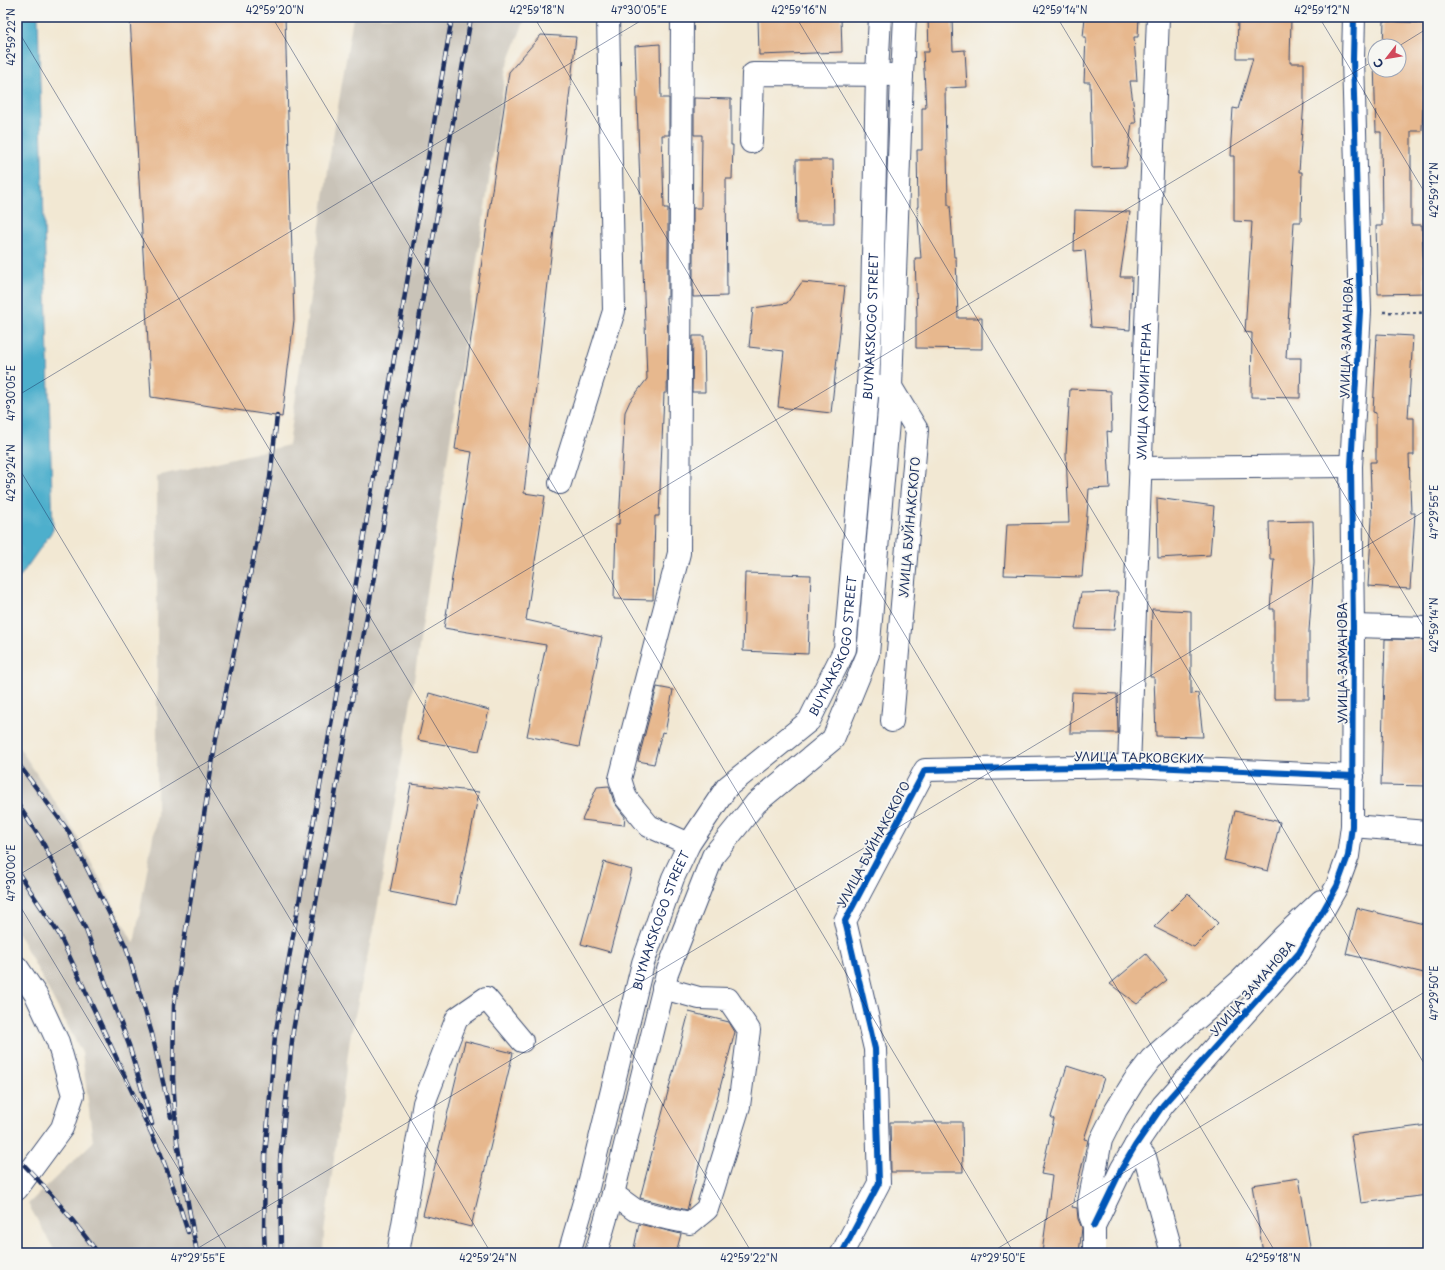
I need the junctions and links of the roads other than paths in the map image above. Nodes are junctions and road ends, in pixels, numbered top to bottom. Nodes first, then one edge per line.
1 (608, 17) edge
2 (682, 17) edge
3 (880, 17) edge
4 (905, 17) edge
5 (1158, 17) edge
6 (1338, 17) edge
7 (1354, 17) edge
8 (1352, 59) junction
9 (878, 74) junction
10 (902, 75) junction
11 (751, 142) dead end
12 (868, 385) junction
13 (891, 387) junction
14 (1351, 466) junction
15 (1140, 468) junction
16 (560, 483) dead end
17 (1353, 626) junction
18 (1428, 628) edge
19 (892, 721) dead end
20 (1130, 766) junction
21 (925, 770) joint
22 (1353, 776) junction
23 (1352, 826) junction
24 (1428, 832) edge
25 (689, 844) junction
26 (1337, 886) junction
27 (17, 967) edge
28 (663, 988) junction
29 (522, 1041) dead end
30 (1135, 1146) junction
31 (17, 1189) edge
32 (613, 1194) junction
33 (1094, 1226) junction
34 (398, 1253) edge
35 (569, 1253) edge
36 (596, 1253) edge
37 (842, 1253) edge
38 (1094, 1253) edge
39 (1172, 1253) edge

1 - 16 street
2 - 25 street
3 - 9 street, BUYNAKSKOGO STREET
4 - 10 street, BUYNAKSKOGO STREET
5 - 15 street, УЛИЦА КОМИНТЕРНА
6 - 8 street, УЛИЦА ЗАМАНОВА
7 - 8 street, УЛИЦА ЗАМАНОВА
8 - 14 street, УЛИЦА ЗАМАНОВА
9 - 10 street
9 - 11 street
9 - 12 street, BUYNAKSKOGO STREET
10 - 13 street, BUYNAKSKOGO STREET
12 - 13 street
12 - 25 street, BUYNAKSKOGO STREET
13 - 19 street, УЛИЦА БУЙНАКСКОГО
13 - 28 street, BUYNAKSKOGO STREET
14 - 15 street
14 - 17 street, УЛИЦА ЗАМАНОВА
15 - 20 street, УЛИЦА КОМИНТЕРНА
17 - 18 street
17 - 22 street, УЛИЦА ЗАМАНОВА
20 - 21 street, УЛИЦА ТАРКОВСКИХ
20 - 22 street, УЛИЦА ТАРКОВСКИХ
21 - 37 street, УЛИЦА БУЙНАКСКОГО
22 - 23 street, УЛИЦА ЗАМАНОВА
23 - 24 street
23 - 26 street, УЛИЦА ЗАМАНОВА
25 - 35 street, BUYNAKSKOGO STREET
26 - 30 street, УЛИЦА ЗАМАНОВА
26 - 33 street, УЛИЦА ЗАМАНОВА
27 - 31 street
28 - 32 street, BUYNAKSKOGO STREET
28 - 32 street
29 - 34 street
30 - 33 street, УЛИЦА ЗАМАНОВА
30 - 39 street
32 - 36 street, BUYNAKSKOGO STREET
33 - 38 street, УЛИЦА ЗАМАНОВА

